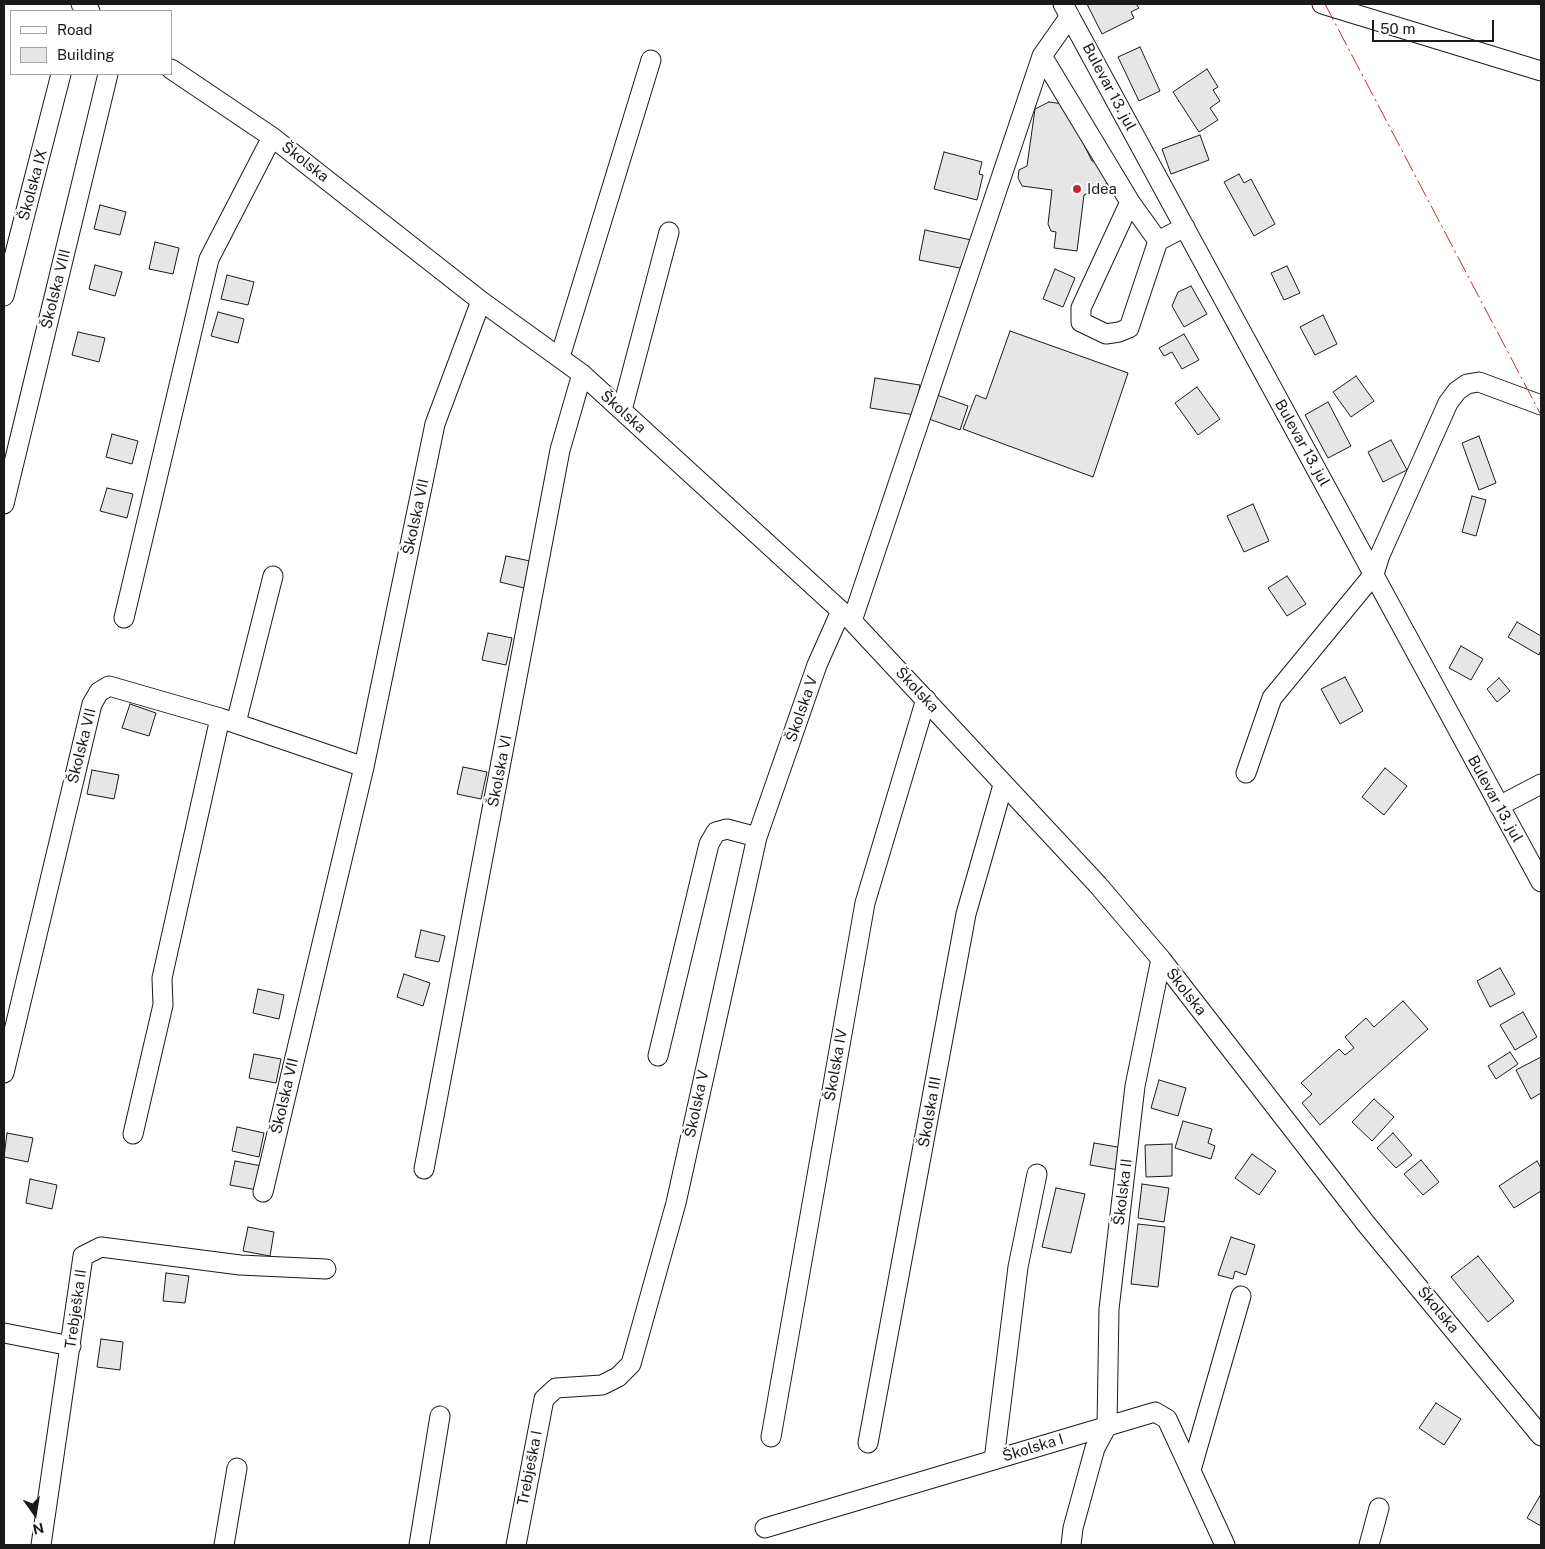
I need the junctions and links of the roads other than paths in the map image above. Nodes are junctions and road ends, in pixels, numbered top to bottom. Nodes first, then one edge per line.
1 (1322, 4) edge
2 (1067, 10) edge
3 (1375, 11) edge
4 (1042, 56) junction
5 (651, 60) dead end
6 (172, 69) edge
7 (1541, 71) edge
8 (61, 75) edge
9 (108, 75) edge
10 (272, 137) junction
11 (1130, 202) junction
12 (1185, 227) junction
13 (669, 232) dead end
14 (1158, 241) junction
15 (4, 296) edge
16 (481, 301) junction
17 (560, 357) junction
18 (582, 374) junction
19 (1541, 405) edge
20 (622, 410) junction
21 (4, 504) edge
22 (1374, 574) junction
23 (273, 576) dead end
24 (846, 616) junction
25 (124, 618) dead end
26 (926, 699) junction
27 (228, 721) junction
28 (364, 767) junction
29 (1246, 773) dead end
30 (1541, 784) edge
31 (1003, 785) junction
32 (1499, 806) junction
33 (757, 837) junction
34 (1535, 859) edge
35 (1541, 882) edge
36 (1161, 959) junction
37 (658, 1056) dead end
38 (4, 1073) edge
39 (133, 1134) dead end
40 (424, 1169) dead end
41 (1036, 1174) dead end
42 (263, 1192) dead end
43 (326, 1269) dead end
44 (1241, 1296) dead end
45 (4, 1333) edge
46 (71, 1346) junction
47 (549, 1393) joint
48 (440, 1416) dead end
49 (1107, 1426) junction
50 (1541, 1436) edge
51 (771, 1437) dead end
52 (868, 1443) dead end
53 (994, 1460) junction
54 (237, 1468) dead end
55 (1191, 1470) junction
56 (1379, 1508) dead end
57 (1214, 1525) junction
58 (765, 1528) dead end
59 (41, 1545) edge
60 (224, 1545) edge
61 (419, 1545) edge
62 (516, 1545) edge
63 (1071, 1545) edge
64 (1208, 1545) edge
65 (1225, 1545) edge
66 (1369, 1545) edge

1 - 3 street
2 - 4 street, Školska V
2 - 12 street, Bulevar 13. jul
3 - 7 street
4 - 11 street
4 - 24 street, Školska V
5 - 17 street
6 - 10 street, Školska
8 - 15 street, Školska IX
9 - 21 street, Školska VIII
10 - 16 street, Školska
10 - 25 street
11 - 14 street
11 - 14 street
12 - 14 street
12 - 22 street, Bulevar 13. jul
13 - 20 street
16 - 17 street, Školska
16 - 28 street, Školska VII
17 - 18 street, Školska
18 - 20 street, Školska
18 - 40 street, Školska VI
19 - 22 street
20 - 24 street, Školska
22 - 29 street
22 - 32 street, Bulevar 13. jul
23 - 27 street
24 - 26 street, Školska
24 - 33 street, Školska V
26 - 31 street, Školska
26 - 51 street, Školska IV
27 - 28 street, Školska VII
27 - 38 street, Školska VII
27 - 39 street
28 - 42 street, Školska VII
30 - 32 street
31 - 36 street, Školska
31 - 52 street, Školska III
32 - 34 street, Bulevar 13. jul
33 - 37 street
33 - 47 street, Školska V
34 - 35 street, Bulevar 13. jul
36 - 49 street, Školska II
36 - 50 street, Školska
41 - 53 street
43 - 46 street, Trebješka II
44 - 55 street
45 - 46 street
46 - 59 street, Trebješka II
47 - 62 street, Trebješka I
48 - 61 street
49 - 53 street, Školska I
49 - 55 street, Školska I
49 - 63 street
53 - 58 street, Školska I
54 - 60 street
55 - 57 street, Školska I
56 - 66 street
57 - 64 street
57 - 65 street, Školska I

